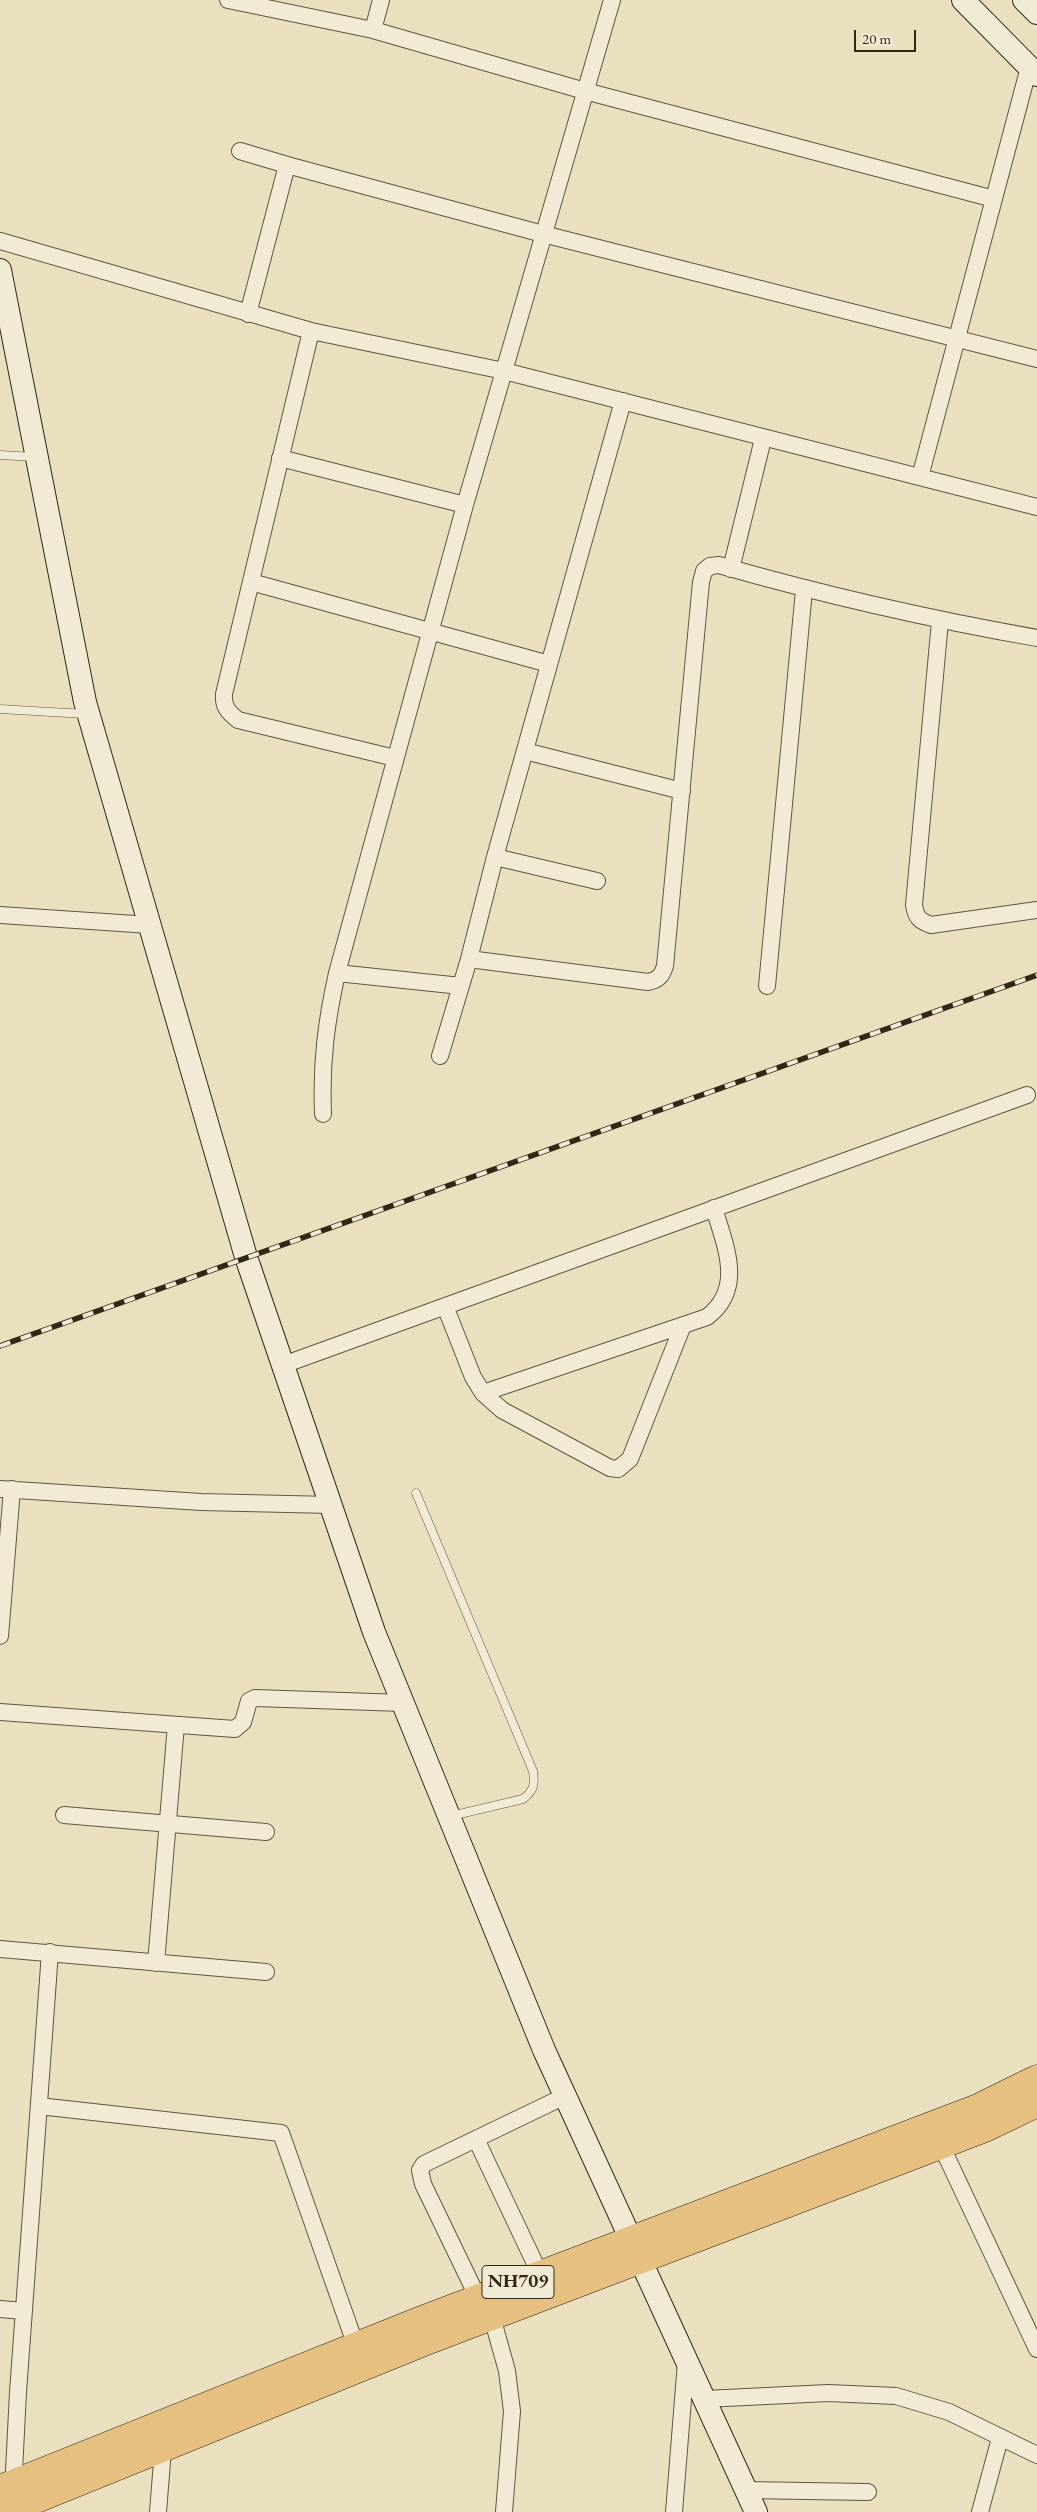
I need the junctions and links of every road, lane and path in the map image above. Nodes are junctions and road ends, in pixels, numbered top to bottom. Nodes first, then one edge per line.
1 (228, 0) edge
2 (381, 0) edge
3 (612, 0) edge
4 (963, 0) edge
5 (1024, 0) edge
6 (1037, 14) edge
7 (373, 30) junction
8 (1033, 71) edge
9 (585, 91) junction
10 (240, 151) dead end
11 (287, 165) junction
12 (994, 199) junction
13 (543, 234) junction
14 (0, 241) edge
15 (0, 270) edge
16 (248, 314) junction
17 (311, 331) junction
18 (957, 338) junction
19 (1037, 359) edge
20 (504, 371) junction
21 (623, 401) junction
22 (763, 439) junction
23 (0, 454) edge
24 (37, 458) junction
25 (280, 458) junction
26 (920, 477) junction
27 (465, 505) junction
28 (1037, 508) edge
29 (731, 569) junction
30 (251, 582) junction
31 (804, 590) junction
32 (940, 621) junction
33 (431, 632) junction
34 (1037, 638) edge
35 (549, 664) junction
36 (0, 709) edge
37 (89, 715) junction
38 (525, 751) junction
39 (395, 758) junction
40 (682, 792) junction
41 (495, 857) junction
42 (597, 881) dead end
43 (1037, 910) edge
44 (0, 916) edge
45 (150, 925) junction
46 (469, 959) junction
47 (337, 973) junction
48 (461, 986) junction
49 (767, 986) dead end
50 (440, 1056) dead end
51 (1027, 1095) dead end
52 (323, 1114) dead end
53 (714, 1208) junction
54 (445, 1306) junction
55 (683, 1325) junction
56 (283, 1366) junction
57 (483, 1393) junction
58 (6, 1489) edge
59 (416, 1493) dead end
60 (331, 1505) junction
61 (0, 1636) edge
62 (403, 1703) junction
63 (0, 1712) edge
64 (176, 1725) junction
65 (64, 1815) dead end
66 (449, 1816) junction
67 (168, 1824) junction
68 (266, 1832) dead end
69 (0, 1949) edge
70 (50, 1952) junction
71 (156, 1963) junction
72 (266, 1972) dead end
73 (1037, 2079) edge
74 (565, 2096) junction
75 (1037, 2103) edge
76 (39, 2106) junction
77 (476, 2139) junction
78 (942, 2145) junction
79 (635, 2249) junction
80 (540, 2274) junction
81 (485, 2307) junction
82 (0, 2309) edge
83 (24, 2311) junction
84 (356, 2346) junction
85 (1037, 2349) edge
86 (686, 2359) junction
87 (705, 2400) junction
88 (1000, 2438) junction
89 (164, 2449) junction
90 (1037, 2455) edge
91 (745, 2490) junction
92 (868, 2492) dead end
93 (7, 2498) edge
94 (52, 2502) edge
95 (158, 2512) edge
96 (504, 2512) edge
97 (674, 2512) edge
98 (756, 2512) edge
99 (980, 2512) edge

1 - 7 street
2 - 7 street
3 - 9 street
4 - 8 main road
5 - 6 main road
7 - 9 street
8 - 12 street
9 - 12 street
9 - 13 street
10 - 11 street
11 - 13 street
11 - 16 street
12 - 18 street
13 - 18 street
13 - 20 street
14 - 16 street
15 - 24 main road
16 - 17 street
17 - 20 street
17 - 25 street
18 - 19 street
18 - 26 street
20 - 21 street
20 - 27 street
21 - 22 street
21 - 35 street
22 - 26 street
22 - 29 street
23 - 24 lane
24 - 37 main road
25 - 27 street
25 - 30 street
26 - 28 street
27 - 33 street
29 - 31 street
29 - 40 street
30 - 33 street
30 - 39 street
31 - 32 street
31 - 49 street
32 - 34 street
32 - 43 street
33 - 35 street
33 - 39 street
35 - 38 street
36 - 37 lane
37 - 45 main road
38 - 40 street
38 - 41 street
39 - 47 street
40 - 46 street
41 - 42 street
41 - 46 street
44 - 45 street
45 - 56 main road
46 - 48 street
47 - 48 street
47 - 52 street
48 - 50 street
51 - 53 street
53 - 54 street
53 - 55 street
54 - 56 street
54 - 57 street
55 - 57 street
55 - 57 street
56 - 60 main road
58 - 60 street
58 - 61 street
59 - 66 lane
60 - 62 main road
62 - 64 street
62 - 66 main road
63 - 64 street
64 - 67 street
65 - 67 street
66 - 74 main road
67 - 68 street
67 - 71 street
69 - 70 street
70 - 71 street
70 - 76 street
71 - 72 street
73 - 79 highway, NH709
74 - 77 street
74 - 79 main road
75 - 78 highway, NH709
76 - 83 street
76 - 84 street
77 - 80 street
77 - 81 street
78 - 79 highway, NH709
78 - 85 street
79 - 80 highway, NH709
79 - 81 highway, NH709
79 - 86 main road
80 - 81 highway, NH709
81 - 84 highway, NH709
81 - 89 highway, NH709
81 - 96 street
82 - 83 street
83 - 93 street
84 - 93 highway, NH709
86 - 87 main road
86 - 97 street
87 - 88 street
87 - 91 main road
88 - 90 street
88 - 99 street
89 - 94 highway, NH709
89 - 95 street
91 - 92 street
91 - 98 main road
93 - 94 highway, NH709

